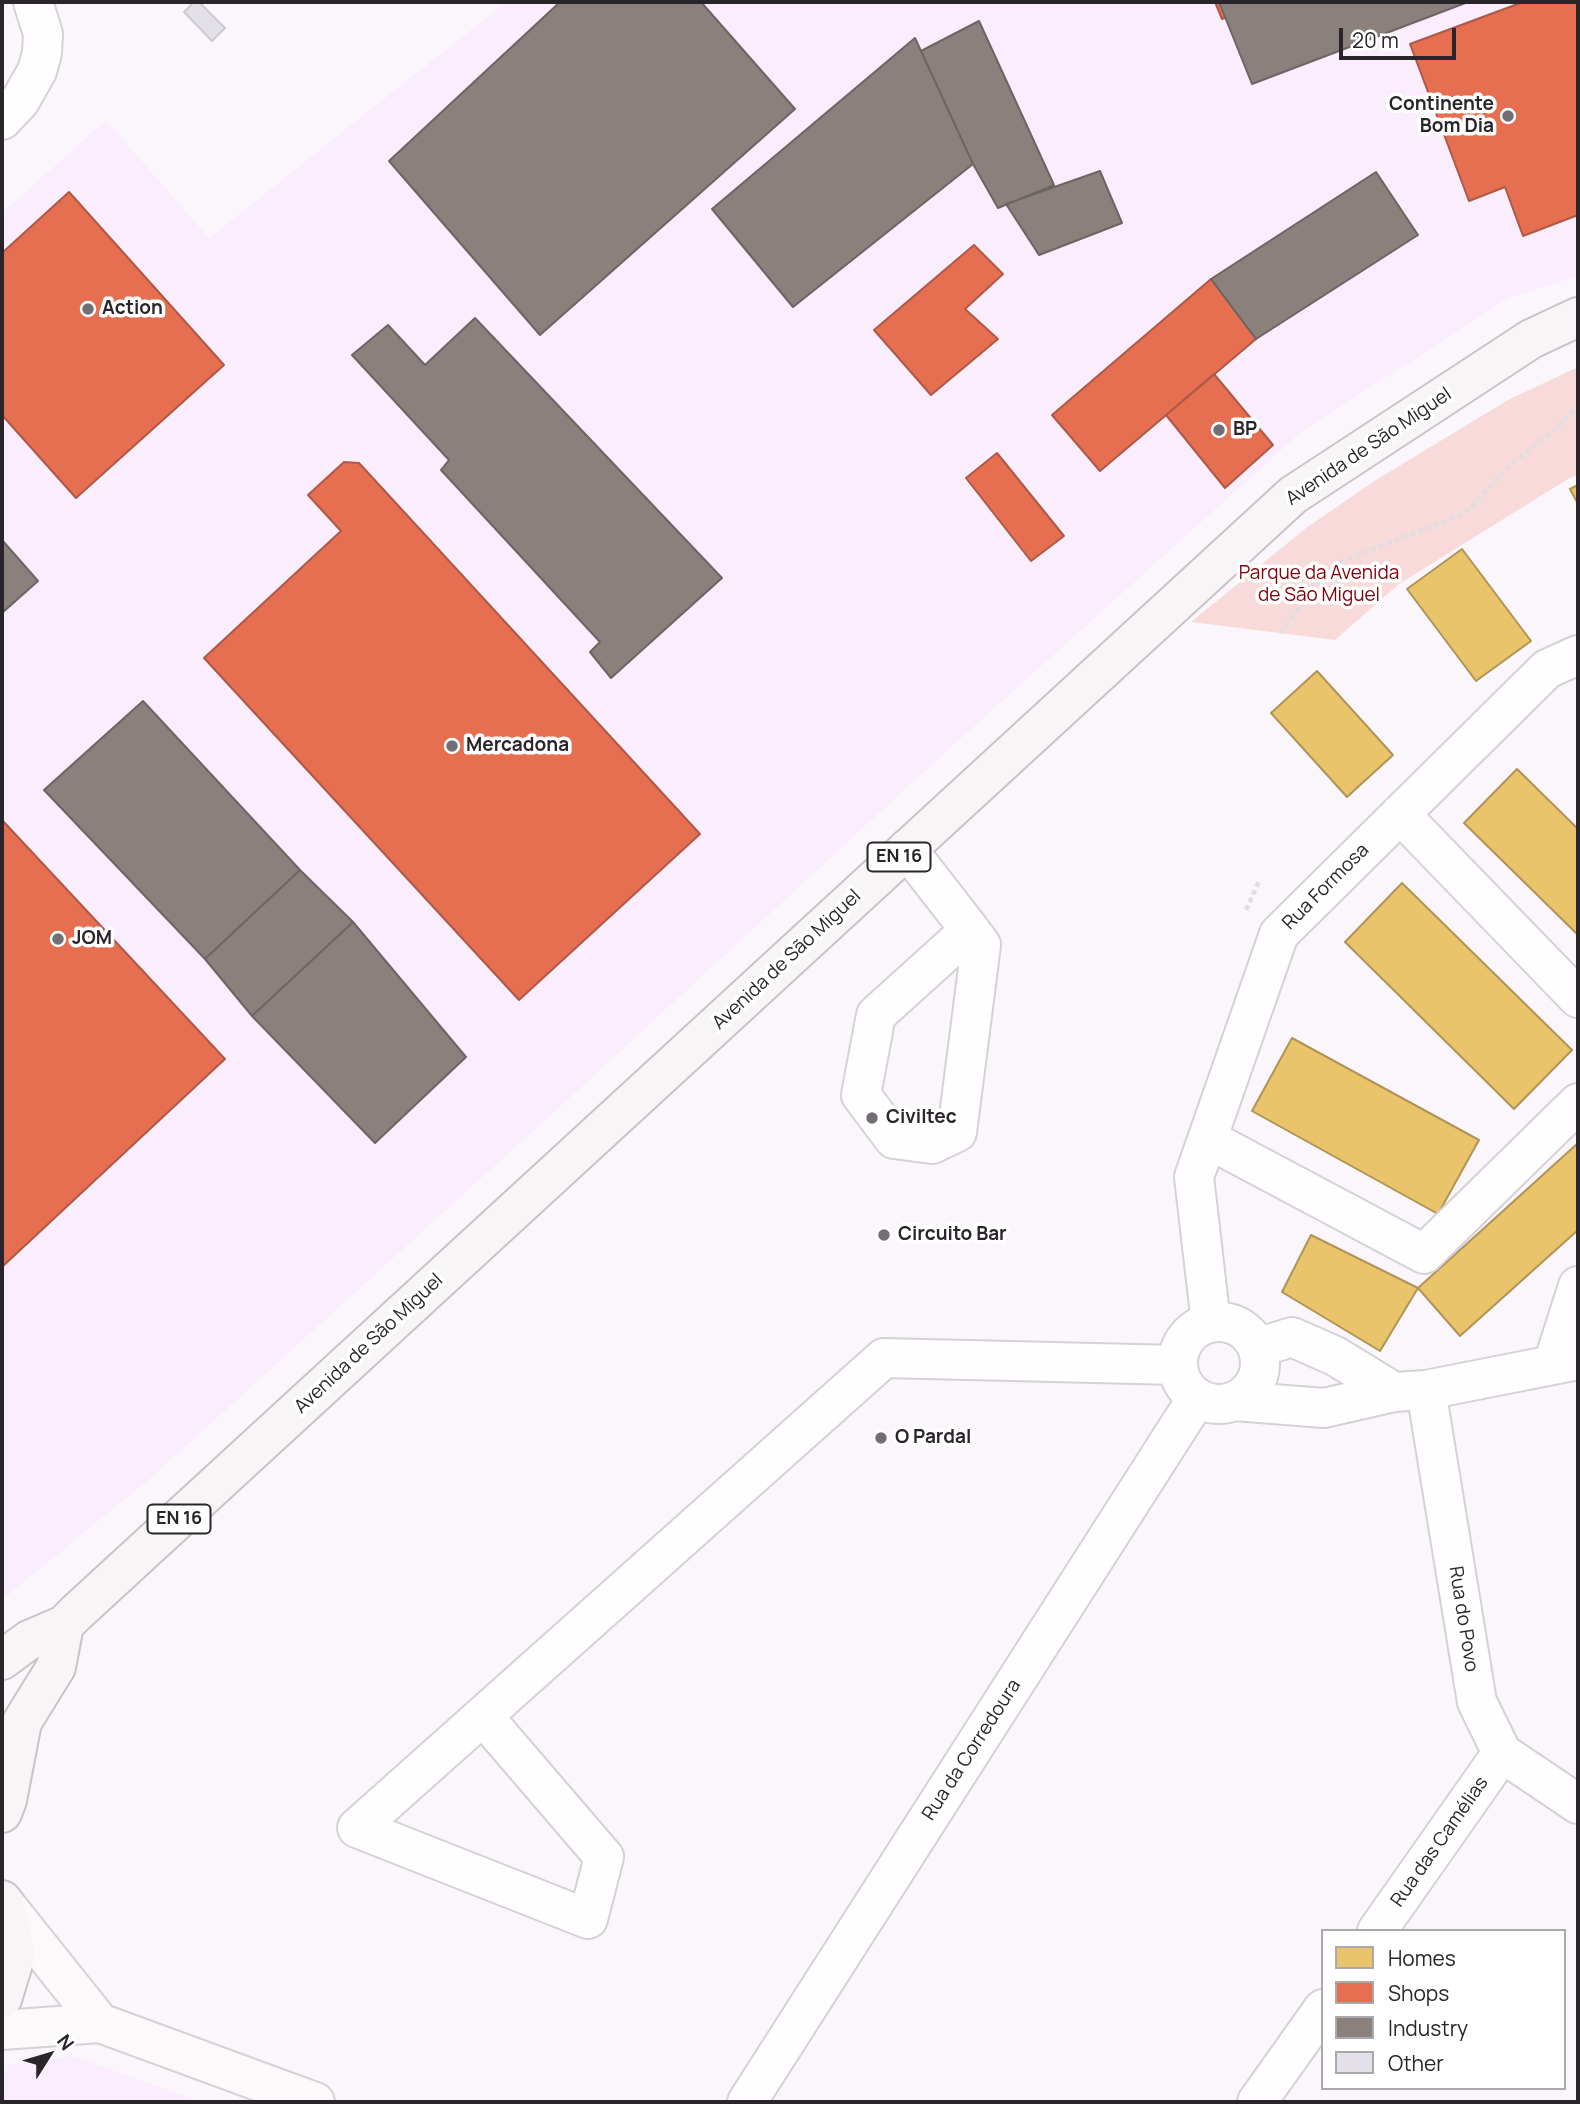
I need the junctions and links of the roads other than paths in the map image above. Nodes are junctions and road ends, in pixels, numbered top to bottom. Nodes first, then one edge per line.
1 (33, 2) edge
2 (2, 120) edge
3 (1578, 317) edge
4 (1578, 655) edge
5 (1400, 814) junction
6 (907, 849) junction
7 (970, 930) junction
8 (1578, 998) edge
9 (1578, 1103) edge
10 (1208, 1139) junction
11 (1578, 1286) edge
12 (1211, 1323) junction
13 (1257, 1348) junction
14 (1566, 1362) edge
15 (1178, 1365) junction
16 (1410, 1391) junction
17 (1197, 1398) junction
18 (1235, 1401) junction
19 (64, 1625) junction
20 (2, 1661) edge
21 (483, 1716) junction
22 (1502, 1753) junction
23 (1578, 1804) edge
24 (2, 1813) edge
25 (3, 1902) edge
26 (1378, 1929) edge
27 (2, 1999) edge
28 (1321, 2012) edge
29 (100, 2022) junction
30 (2, 2030) edge
31 (315, 2102) edge
32 (747, 2102) edge
33 (1257, 2102) edge

1 - 2 street
3 - 6 main road, Avenida de São Miguel / EN 16
4 - 5 street, Rua Formosa
5 - 8 street
5 - 10 street, Rua Formosa
6 - 7 street
6 - 19 main road, Avenida de São Miguel / EN 16
7 - 7 street
9 - 10 street
10 - 12 street, Rua Formosa
11 - 14 street
12 - 13 street
12 - 15 street
13 - 16 street
13 - 18 street
14 - 16 street
15 - 17 street
15 - 21 street
16 - 18 street
16 - 22 street, Rua do Povo
17 - 18 street
17 - 32 street, Rua da Corredoura
19 - 20 main road, Avenida de São Miguel / EN 16
19 - 24 main road
21 - 21 street
22 - 23 street
22 - 26 street, Rua das Camélias
25 - 27 main road
25 - 29 main road
28 - 33 street
29 - 30 main road
29 - 31 main road

